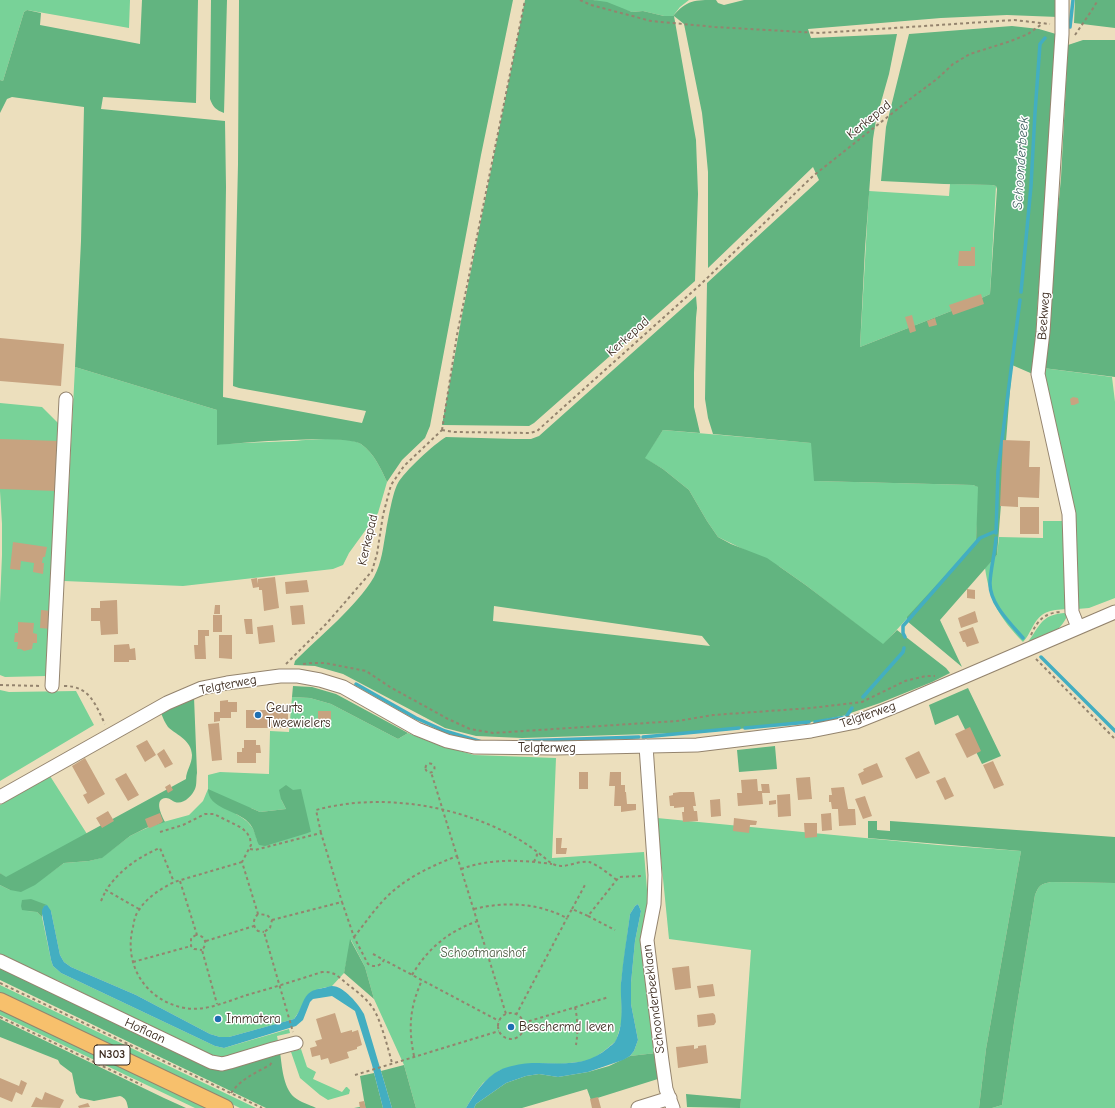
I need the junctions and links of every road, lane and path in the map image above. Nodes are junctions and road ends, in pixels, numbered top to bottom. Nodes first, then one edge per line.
1 (525, 0) edge
2 (580, 0) edge
3 (1062, 0) edge
4 (1098, 0) edge
5 (1062, 34) junction
6 (66, 399) dead end
7 (442, 430) junction
8 (1072, 612) junction
9 (1115, 612) edge
10 (1078, 627) junction
11 (1028, 644) junction
12 (286, 664) dead end
13 (296, 666) dead end
14 (289, 667) dead end
15 (284, 668) dead end
16 (939, 676) dead end
17 (0, 685) edge
18 (52, 686) junction
19 (106, 725) dead end
20 (1115, 738) edge
21 (646, 746) junction
22 (431, 772) junction
23 (0, 797) edge
24 (442, 809) junction
25 (160, 832) dead end
26 (321, 833) junction
27 (250, 849) junction
28 (536, 850) junction
29 (457, 856) junction
30 (242, 862) junction
31 (534, 862) junction
32 (553, 864) junction
33 (461, 868) junction
34 (654, 875) junction
35 (617, 880) junction
36 (180, 881) junction
37 (174, 882) junction
38 (586, 883) dead end
39 (106, 890) junction
40 (101, 901) dead end
41 (342, 902) junction
42 (139, 909) junction
43 (474, 909) junction
44 (572, 909) junction
45 (258, 914) junction
46 (588, 916) junction
47 (567, 918) junction
48 (272, 920) junction
49 (478, 920) junction
50 (254, 926) junction
51 (615, 930) dead end
52 (264, 932) junction
53 (197, 935) junction
54 (354, 937) junction
55 (205, 941) junction
56 (191, 946) junction
57 (202, 950) junction
58 (373, 954) dead end
59 (384, 960) junction
60 (0, 961) edge
61 (133, 962) junction
62 (412, 975) junction
63 (422, 980) junction
64 (0, 983) edge
65 (279, 986) junction
66 (609, 997) dead end
67 (0, 1001) edge
68 (217, 1004) junction
69 (575, 1007) junction
70 (506, 1014) junction
71 (516, 1014) junction
72 (0, 1017) edge
73 (499, 1021) junction
74 (523, 1023) junction
75 (498, 1031) junction
76 (295, 1040) joint
77 (576, 1045) dead end
78 (273, 1049) junction
79 (414, 1056) junction
80 (392, 1063) junction
81 (354, 1075) dead end
82 (149, 1088) dead end
83 (231, 1093) junction
84 (671, 1103) edge
85 (225, 1108) edge
86 (262, 1108) edge
87 (638, 1108) edge

1 - 7 path
2 - 7 path, Kerkepad
3 - 5 street, Beekweg
4 - 5 path
5 - 8 street, Beekweg
6 - 18 street
7 - 12 path, Kerkepad
8 - 10 street, Beekweg
8 - 11 path
9 - 10 street, Telgterweg
10 - 11 street, Telgterweg
11 - 20 path
11 - 21 street, Telgterweg
13 - 16 path, Telgterweg
14 - 15 path
17 - 18 path
18 - 19 path
21 - 23 street, Telgterweg
21 - 34 street, Schoonderbeeklaan
22 - 22 path
22 - 24 path
24 - 26 path
24 - 28 path
24 - 29 path
25 - 27 path
26 - 27 path
26 - 41 path
27 - 30 path
28 - 31 path
28 - 32 path
29 - 33 path
29 - 54 path
30 - 36 path
30 - 45 path
31 - 32 path
31 - 33 path
32 - 35 path
33 - 43 path
34 - 35 path
34 - 84 street, Schoonderbeeklaan
35 - 46 path
36 - 37 path
36 - 53 path
37 - 39 path
37 - 42 path
38 - 44 path
39 - 40 path
39 - 42 path
41 - 48 path
41 - 54 path
42 - 61 path
43 - 47 path
43 - 49 path
44 - 46 path
44 - 47 path
45 - 48 path
45 - 50 path
46 - 51 path
47 - 71 path
48 - 52 path
49 - 62 path
49 - 70 path
50 - 52 path
50 - 55 path
52 - 65 path
53 - 55 path
53 - 56 path
54 - 59 path
55 - 57 path
56 - 57 path
56 - 61 path
57 - 68 path
58 - 59 path
59 - 62 path
60 - 78 street, Hoflaan
61 - 68 path
62 - 63 path
63 - 73 path
63 - 79 path
64 - 83 path
65 - 68 path
65 - 76 path
65 - 80 path
66 - 69 path
67 - 85 main road, N303
69 - 74 path
69 - 77 path
70 - 71 path
70 - 73 path
71 - 74 path
72 - 82 path
73 - 75 path
74 - 75 path
75 - 79 path
76 - 78 street, Hoflaan
78 - 83 path
79 - 80 path
80 - 81 path
83 - 86 path
84 - 87 street

